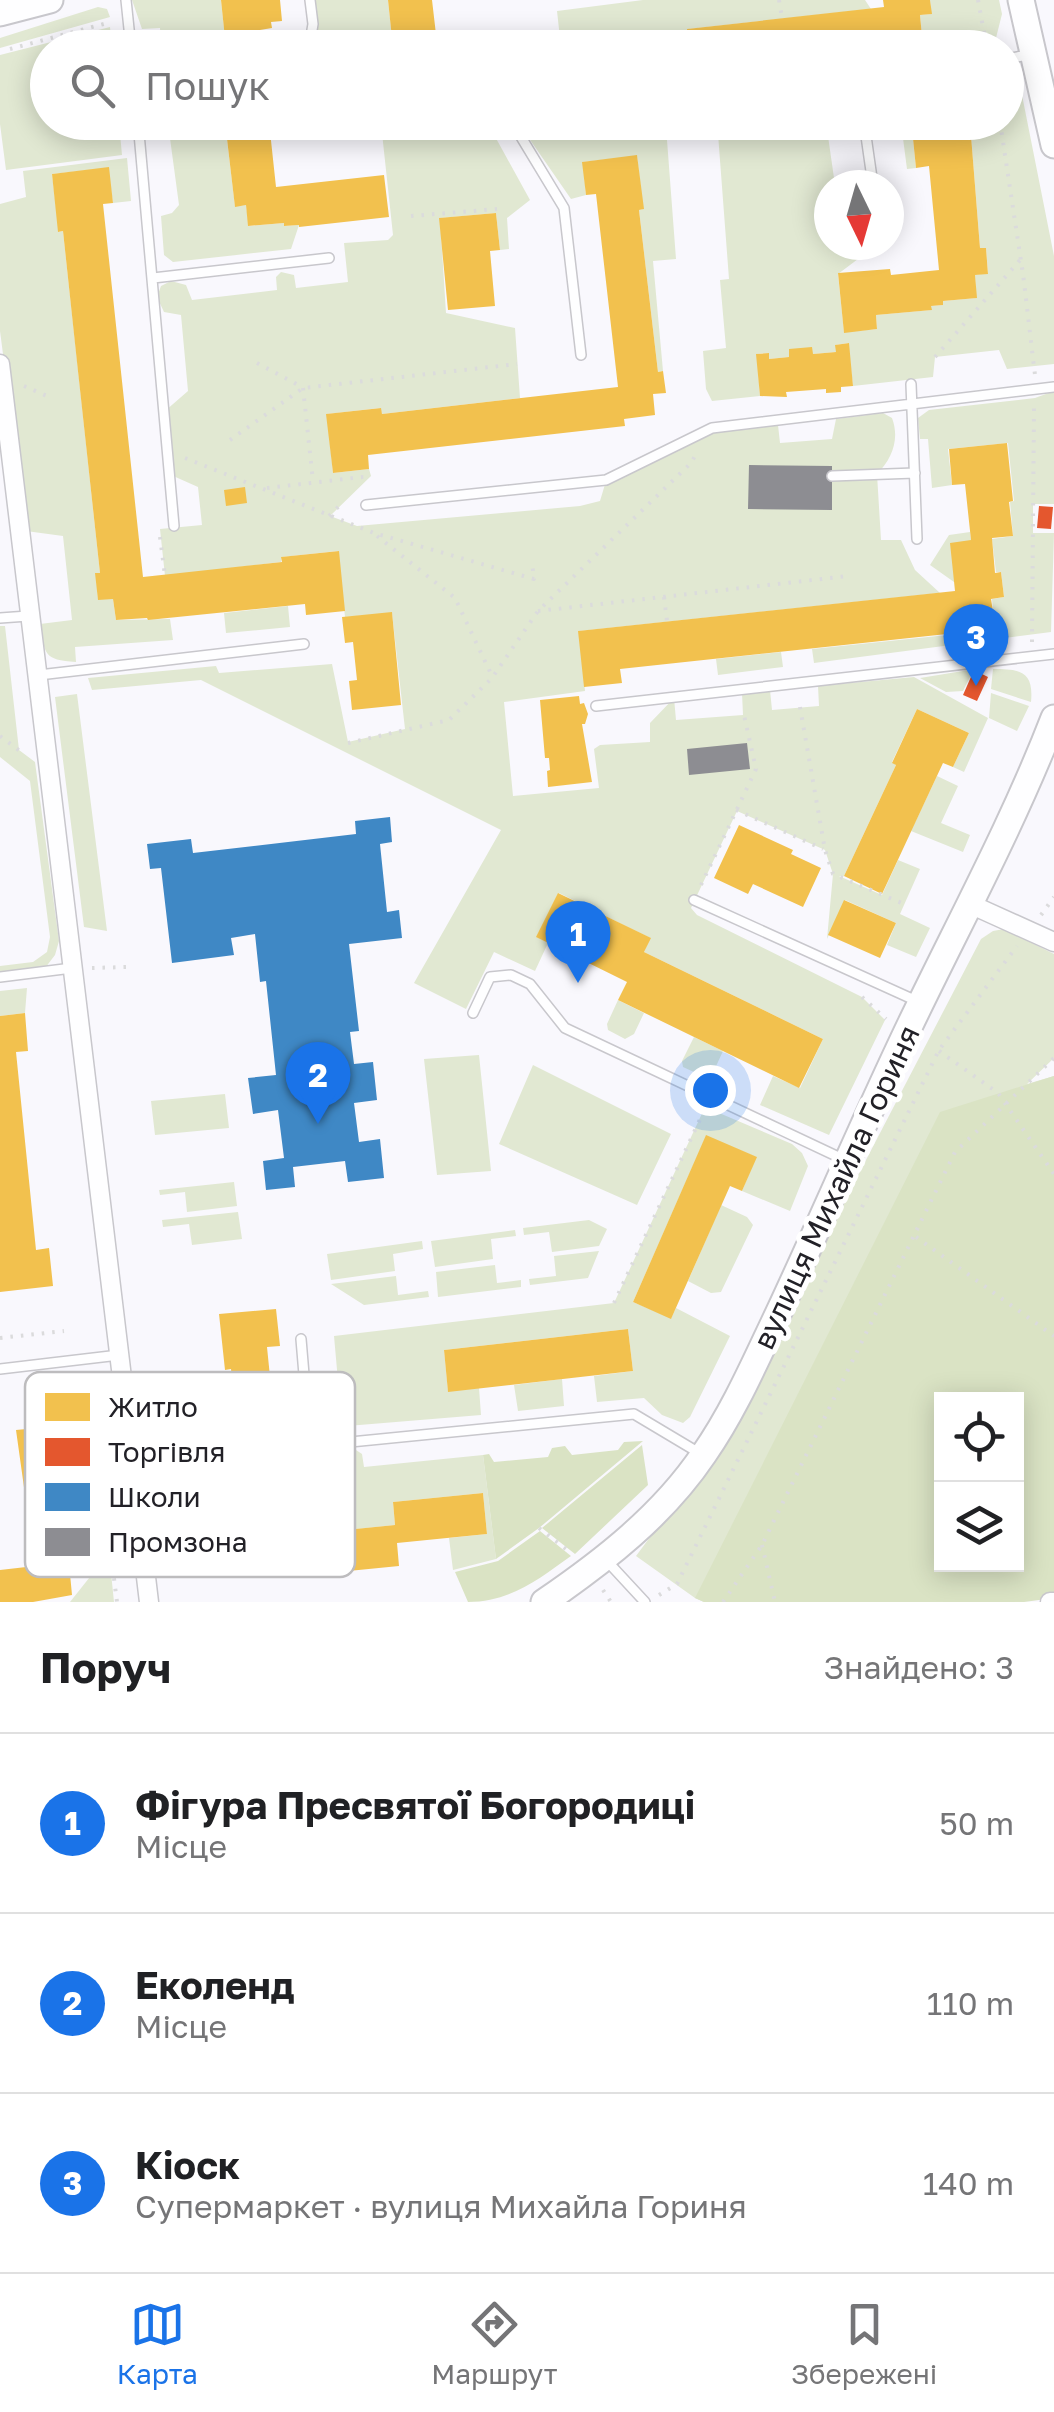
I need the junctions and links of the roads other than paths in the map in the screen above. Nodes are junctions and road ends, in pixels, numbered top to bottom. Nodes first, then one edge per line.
1 (50, 0) edge
2 (126, 0) edge
3 (310, 0) edge
4 (1021, 0) edge
5 (4, 8) edge
6 (129, 30) edge
7 (312, 30) edge
8 (1033, 54) junction
9 (1024, 56) edge
10 (140, 140) edge
11 (523, 140) edge
12 (867, 140) edge
13 (1054, 144) edge
14 (871, 170) edge
15 (329, 258) dead end
16 (153, 278) junction
17 (581, 355) dead end
18 (0, 364) edge
19 (911, 384) dead end
20 (1054, 386) edge
21 (912, 404) junction
22 (915, 473) junction
23 (832, 476) dead end
24 (366, 505) dead end
25 (174, 526) dead end
26 (917, 539) dead end
27 (28, 616) junction
28 (0, 618) edge
29 (304, 644) dead end
30 (1054, 654) edge
31 (38, 676) junction
32 (596, 706) dead end
33 (1053, 724) edge
34 (694, 900) road end
35 (972, 905) junction
36 (1054, 942) edge
37 (72, 968) junction
38 (0, 977) edge
39 (922, 1003) junction
40 (473, 1013) dead end
41 (850, 1162) junction
42 (300, 1339) dead end
43 (119, 1355) junction
44 (0, 1369) edge
45 (121, 1372) edge
46 (303, 1372) edge
47 (355, 1442) edge
48 (703, 1456) junction
49 (602, 1570) junction
50 (146, 1577) edge
51 (149, 1602) edge
52 (544, 1602) edge
53 (646, 1602) edge

1 - 5 street
2 - 6 lane
3 - 7 lane
4 - 8 street
8 - 9 lane
8 - 13 street
10 - 16 lane
11 - 17 lane
12 - 14 lane
15 - 16 lane
16 - 25 lane
18 - 27 street
19 - 21 lane
20 - 21 lane
21 - 22 lane
21 - 24 lane
22 - 23 lane
22 - 26 lane
27 - 28 lane
27 - 31 street
29 - 31 lane
30 - 32 lane
31 - 37 street
33 - 35 street, вулиця Михайла Гориня
34 - 39 lane
35 - 36 street
35 - 39 street, вулиця Михайла Гориня
37 - 38 lane
37 - 43 street
39 - 41 street, вулиця Михайла Гориня
40 - 41 lane
41 - 48 street, вулиця Михайла Гориня
42 - 46 lane
43 - 44 lane
43 - 45 street
47 - 48 lane
48 - 49 street, вулиця Михайла Гориня
49 - 52 street, вулиця Михайла Гориня
49 - 53 lane
50 - 51 street

